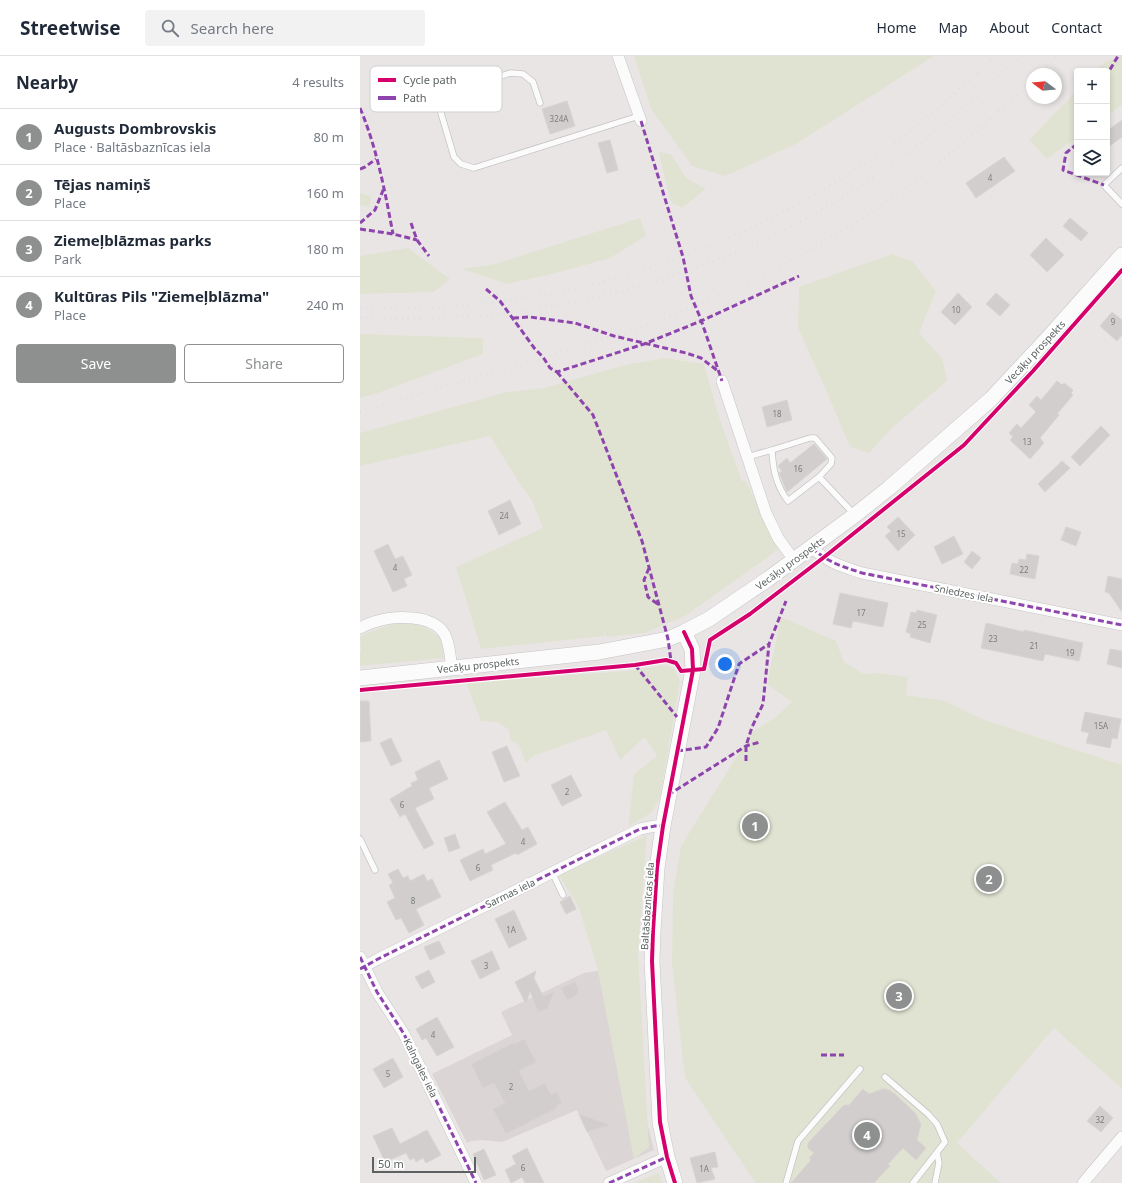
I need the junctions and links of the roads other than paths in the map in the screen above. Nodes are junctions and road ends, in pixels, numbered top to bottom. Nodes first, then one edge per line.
1 (618, 56) edge
2 (502, 76) edge
3 (540, 103) dead end
4 (441, 112) edge
5 (640, 119) joint
6 (1122, 168) edge
7 (1122, 204) edge
8 (1122, 255) edge
9 (722, 381) dead end
10 (772, 450) junction
11 (747, 457) junction
12 (820, 477) junction
13 (856, 515) junction
14 (812, 548) junction
15 (794, 560) junction
16 (1122, 625) edge
17 (360, 628) edge
18 (684, 632) junction
19 (452, 668) junction
20 (360, 678) edge
21 (663, 826) junction
22 (360, 838) edge
23 (375, 870) dead end
24 (552, 872) junction
25 (563, 895) dead end
26 (362, 964) edge
27 (860, 1069) dead end
28 (886, 1077) dead end
29 (1122, 1137) edge
30 (937, 1153) junction
31 (667, 1157) junction
32 (476, 1183) edge
33 (609, 1183) edge
34 (675, 1183) edge
35 (786, 1183) edge
36 (913, 1183) edge
37 (935, 1183) edge
38 (1083, 1183) edge

1 - 5 street
2 - 3 lane
4 - 5 lane
6 - 7 lane
8 - 13 main road, Vecāķu prospekts
9 - 11 street
10 - 11 lane
10 - 12 lane
10 - 12 lane
11 - 15 street
12 - 13 lane
13 - 14 main road, Vecāķu prospekts
14 - 15 main road, Vecāķu prospekts
14 - 16 street, Sniedzes iela
15 - 18 main road, Vecāķu prospekts
17 - 19 street
18 - 19 main road, Vecāķu prospekts
18 - 21 main road, Baltāsbaznīcas iela
19 - 20 main road, Vecāķu prospekts
21 - 24 street, Sarmas iela
21 - 31 main road, Baltāsbaznīcas iela
22 - 23 lane
24 - 25 lane
24 - 26 street, Sarmas iela
26 - 32 street, Kalngales iela
27 - 35 lane
28 - 30 lane
29 - 38 street
30 - 36 lane
30 - 37 lane
31 - 33 street
31 - 34 main road, Baltāsbaznīcas iela

